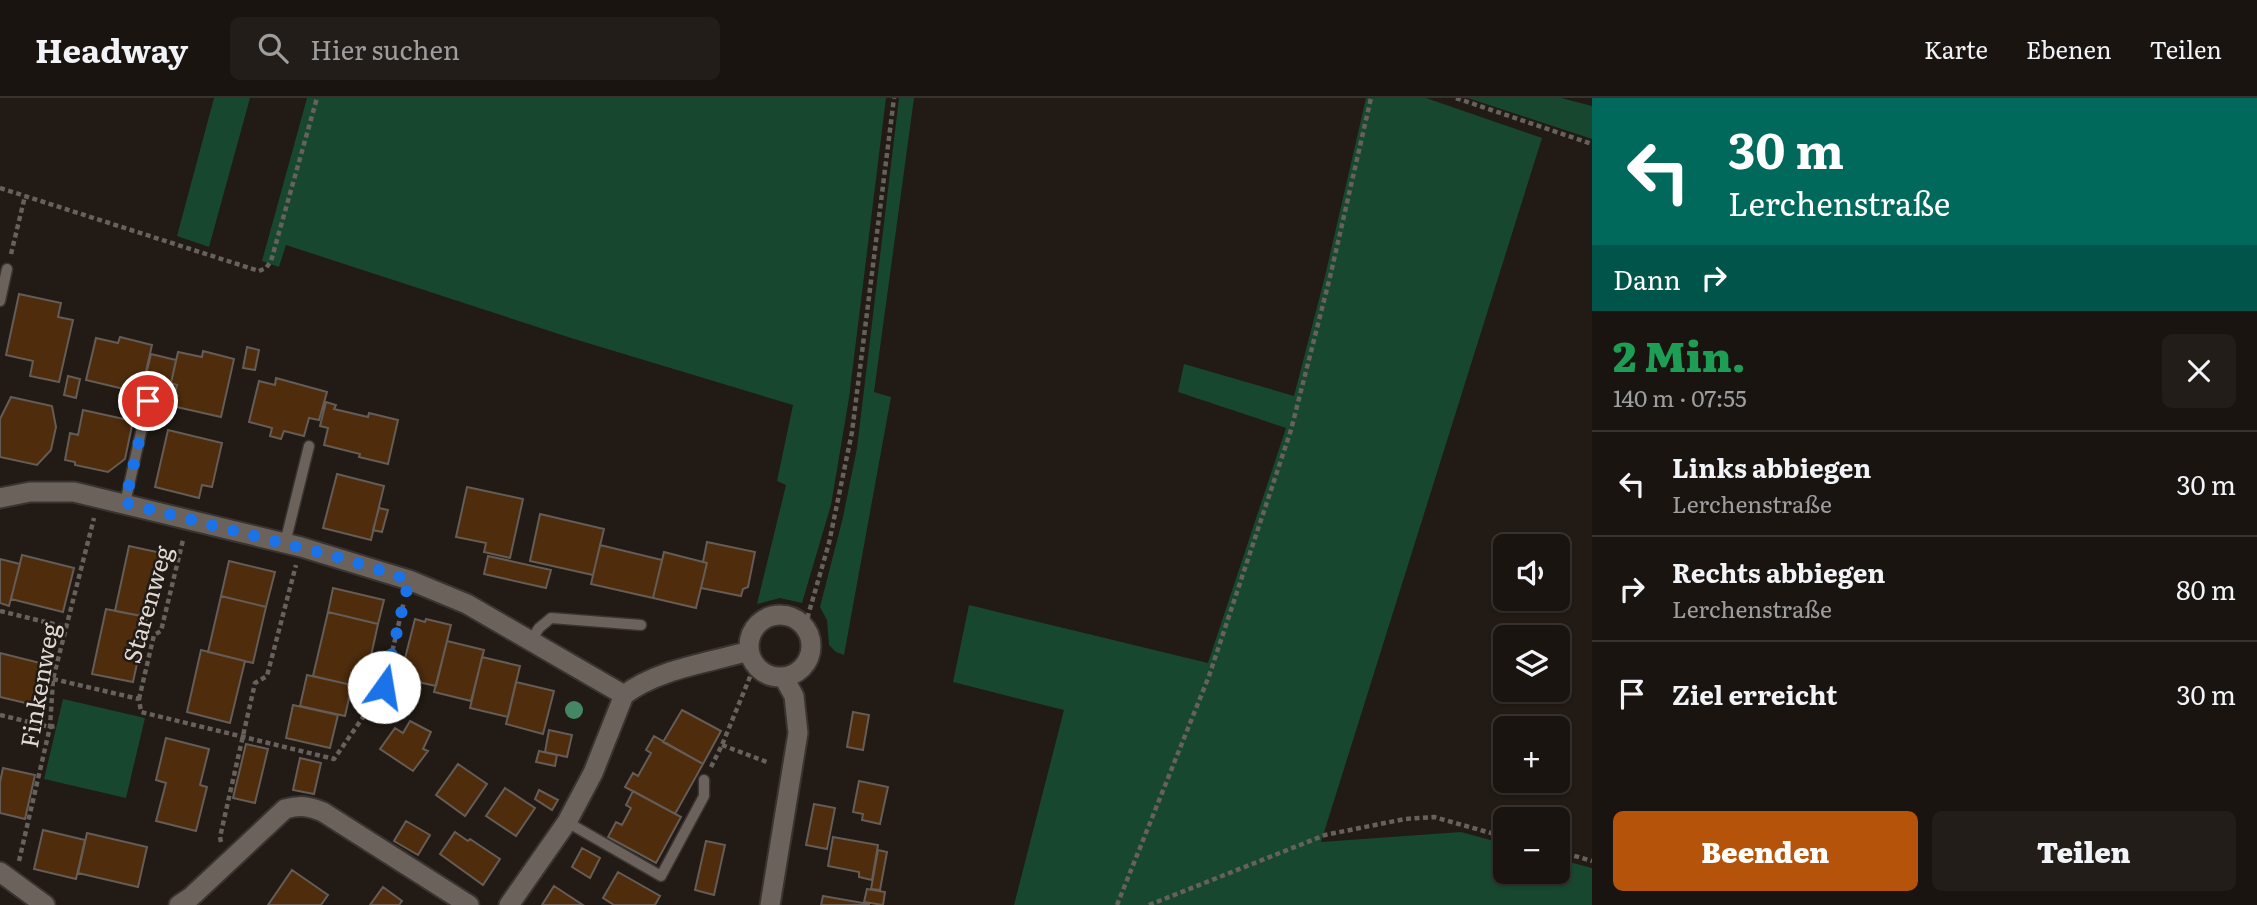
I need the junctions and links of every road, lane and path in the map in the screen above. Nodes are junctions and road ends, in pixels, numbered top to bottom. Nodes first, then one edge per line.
1 (317, 98) edge
2 (894, 98) edge
3 (1371, 98) edge
4 (1456, 98) edge
5 (1592, 144) edge
6 (0, 188) edge
7 (24, 196) junction
8 (8, 269) joint
9 (0, 301) edge
10 (148, 401) dead end
11 (309, 446) dead end
12 (99, 497) junction
13 (0, 498) edge
14 (125, 503) junction
15 (188, 519) junction
16 (293, 545) junction
17 (409, 580) junction
18 (0, 611) edge
19 (641, 625) dead end
20 (66, 626) junction
21 (804, 626) junction
22 (530, 642) junction
23 (752, 659) junction
24 (784, 677) junction
25 (53, 679) junction
26 (624, 695) junction
27 (139, 699) junction
28 (0, 715) edge
29 (53, 727) junction
30 (243, 737) junction
31 (722, 745) junction
32 (767, 762) dead end
33 (704, 780) joint
34 (566, 822) junction
35 (1493, 834) edge
36 (1570, 855) edge
37 (1592, 861) edge
38 (226, 865) junction
39 (5, 875) edge
40 (45, 905) edge
41 (179, 905) edge
42 (469, 905) edge
43 (509, 905) edge
44 (770, 905) edge
45 (1117, 905) edge
46 (1149, 905) edge

1 - 7 path
2 - 21 path
3 - 45 path
4 - 5 path
6 - 7 path
7 - 8 path
8 - 9 lane
10 - 14 lane
11 - 16 lane
12 - 13 street
12 - 14 street
12 - 20 path, Finkenweg
14 - 15 street
15 - 16 street
15 - 27 path, Starenweg
16 - 17 street
16 - 30 path
17 - 22 street
17 - 30 path
18 - 20 path
19 - 22 lane
20 - 25 path, Finkenweg
21 - 23 street
21 - 24 street
22 - 26 street
23 - 24 street
23 - 26 street
23 - 31 path
24 - 44 street
25 - 27 path
25 - 29 path, Finkenweg
26 - 34 street
27 - 30 path
28 - 29 path
29 - 39 path, Finkenweg
30 - 38 path
31 - 32 path
31 - 33 path
33 - 34 lane
34 - 43 street
35 - 46 path
36 - 37 path
38 - 41 street
38 - 42 street
39 - 40 street

